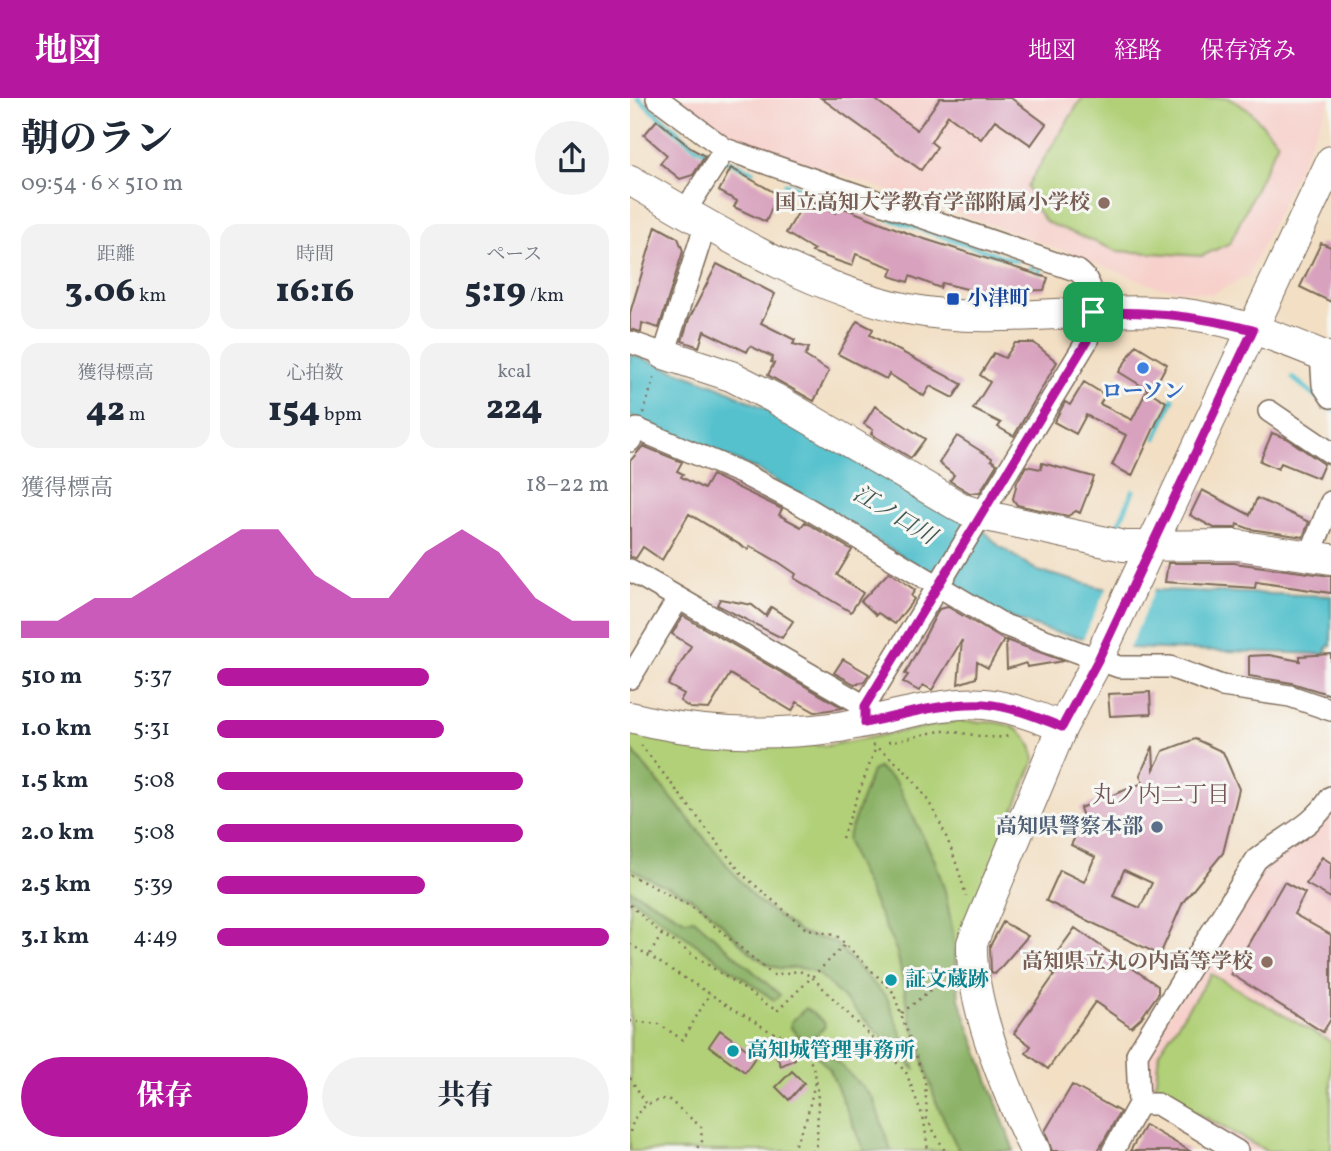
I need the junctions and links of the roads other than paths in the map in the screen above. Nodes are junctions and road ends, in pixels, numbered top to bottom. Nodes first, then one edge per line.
1 (657, 98) edge
2 (721, 156) junction
3 (1327, 179) edge
4 (630, 180) edge
5 (695, 217) junction
6 (1093, 312) junction
7 (1253, 330) junction
8 (630, 342) edge
9 (1326, 356) edge
10 (660, 364) junction
11 (1331, 397) edge
12 (1269, 411) dead end
13 (635, 432) edge
14 (1331, 453) edge
15 (1331, 502) edge
16 (978, 520) junction
17 (1150, 546) junction
18 (1321, 557) edge
19 (630, 570) edge
20 (939, 584) junction
21 (678, 599) junction
22 (1101, 654) junction
23 (630, 678) edge
24 (1331, 710) edge
25 (631, 717) edge
26 (869, 725) junction
27 (1062, 727) junction
28 (1331, 797) edge
29 (1139, 1104) junction
30 (1035, 1151) edge
31 (1113, 1151) edge
32 (1237, 1151) edge

1 - 2 street
2 - 5 street
2 - 6 street
3 - 7 street
4 - 5 street
5 - 6 street
5 - 10 street
6 - 7 street
6 - 16 street
7 - 9 street
7 - 17 street
8 - 10 street
9 - 11 street
10 - 16 street
12 - 14 street
13 - 20 street
15 - 18 street
16 - 17 street
16 - 20 street
17 - 18 street
17 - 22 street
19 - 21 street
20 - 22 street
20 - 26 street
21 - 23 street
21 - 26 street
22 - 24 street
22 - 27 street
25 - 26 street
26 - 27 street
27 - 30 street
28 - 29 street
29 - 31 street
29 - 32 street

